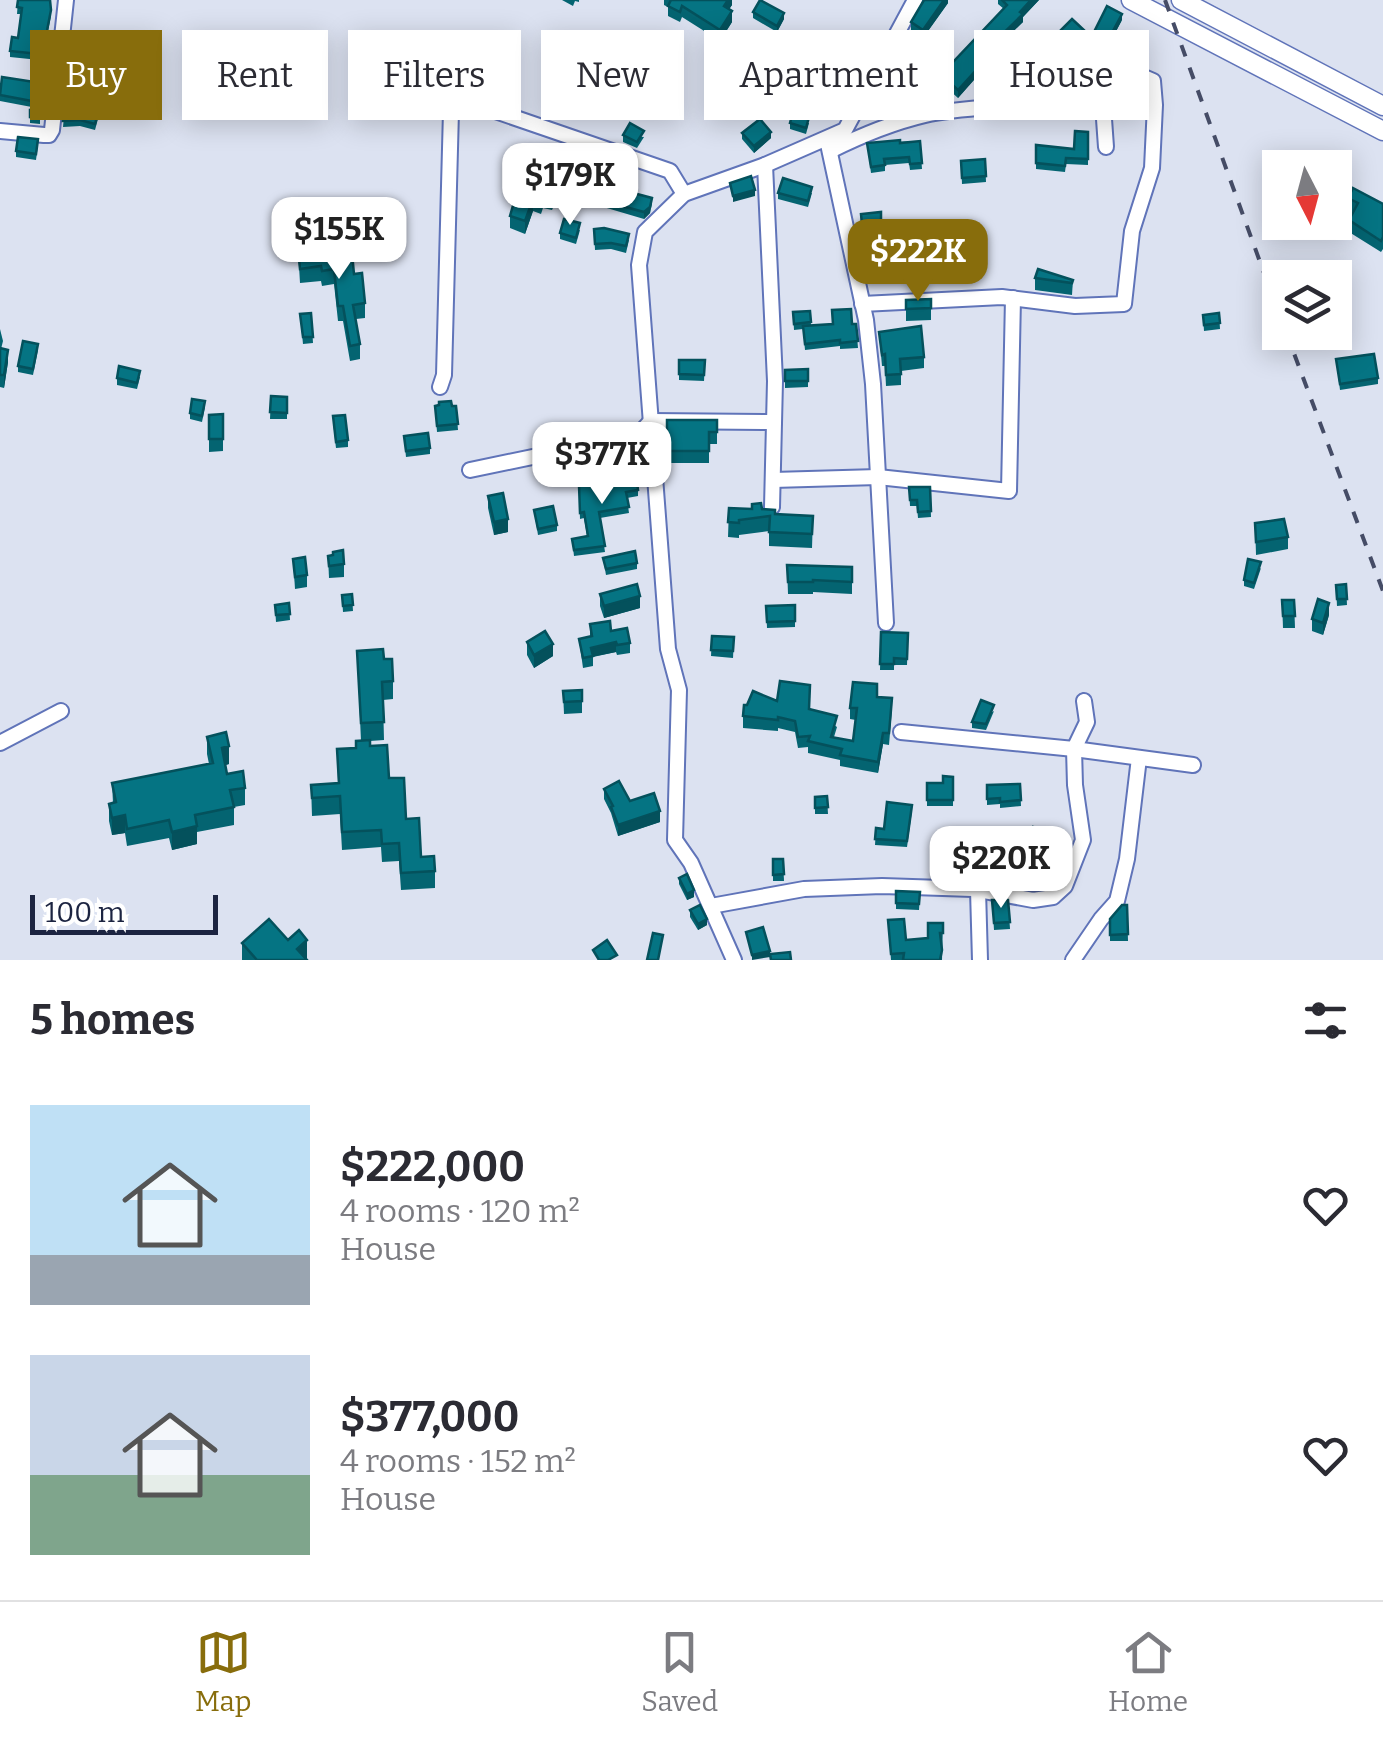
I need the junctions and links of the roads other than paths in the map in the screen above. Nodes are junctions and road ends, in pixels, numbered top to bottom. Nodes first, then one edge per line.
1 (66, 0) edge
2 (916, 0) edge
3 (1131, 0) edge
4 (1181, 0) edge
5 (1149, 79) edge
6 (1383, 106) edge
7 (974, 107) edge
8 (1105, 120) edge
9 (0, 130) edge
10 (1383, 131) edge
11 (828, 144) junction
12 (1106, 147) dead end
13 (765, 165) junction
14 (684, 194) junction
15 (1014, 298) junction
16 (862, 304) junction
17 (440, 387) dead end
18 (651, 421) junction
19 (774, 422) junction
20 (470, 470) dead end
21 (878, 477) junction
22 (773, 480) junction
23 (772, 507) edge
24 (886, 624) dead end
25 (1084, 702) dead end
26 (61, 711) dead end
27 (901, 732) dead end
28 (0, 743) edge
29 (1074, 750) junction
30 (1139, 758) junction
31 (1193, 765) dead end
32 (978, 890) junction
33 (710, 906) junction
34 (734, 960) edge
35 (980, 960) edge
36 (1073, 960) edge

1 - 9 street
2 - 11 street
3 - 10 main road
4 - 6 main road
5 - 15 street
7 - 11 street
8 - 12 street
11 - 13 street
11 - 16 street
13 - 14 street
13 - 19 street
14 - 17 street
14 - 18 street
15 - 16 street
15 - 21 street
16 - 21 street
18 - 19 street
18 - 20 street
18 - 33 street
19 - 22 street
21 - 22 street
21 - 24 street
22 - 23 street
25 - 29 street
26 - 28 street
27 - 29 street
29 - 30 street
29 - 32 street
30 - 31 street
30 - 36 street
32 - 33 street
32 - 35 street
33 - 34 street

